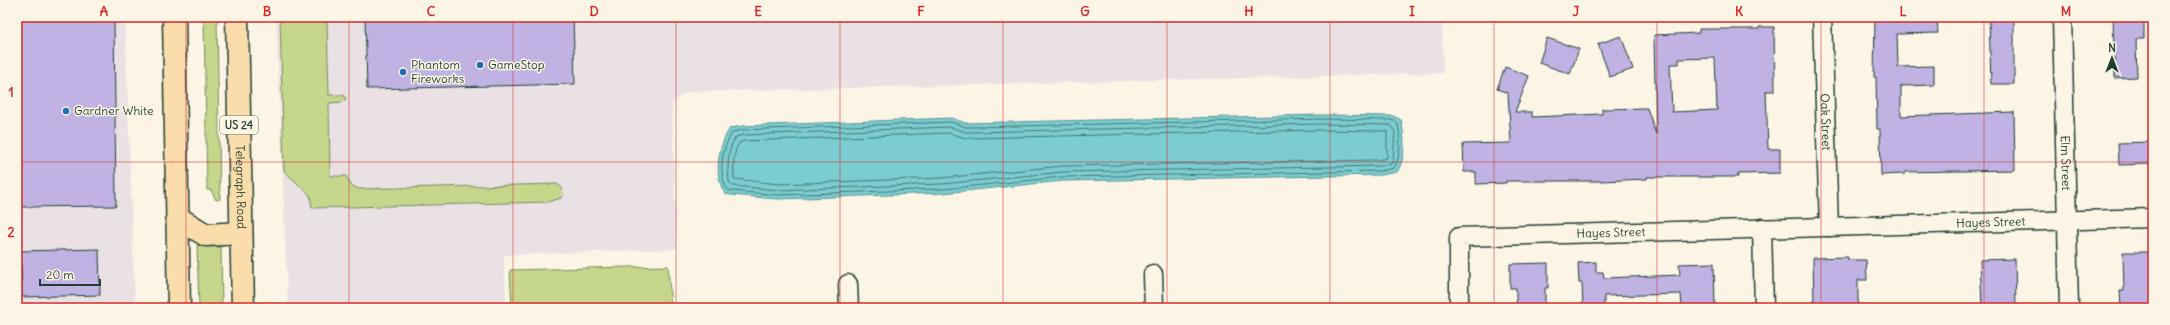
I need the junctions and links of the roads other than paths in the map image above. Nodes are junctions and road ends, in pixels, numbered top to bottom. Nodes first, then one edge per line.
1 (174, 17) edge
2 (237, 17) edge
3 (1822, 17) edge
4 (2062, 17) edge
5 (178, 218) junction
6 (2153, 218) edge
7 (2067, 220) junction
8 (1829, 227) junction
9 (1762, 228) junction
10 (241, 233) junction
11 (1153, 274) dead end
12 (848, 284) dead end
13 (179, 308) edge
14 (243, 308) edge
15 (849, 308) edge
16 (1154, 308) edge
17 (1459, 308) edge
18 (1764, 308) edge
19 (2068, 308) edge

1 - 5 main road
2 - 10 main road, Telegraph Road / US 24
3 - 8 street, Oak Street
4 - 7 street, Elm Street
5 - 10 main road
5 - 13 main road
6 - 7 street, Hayes Street
7 - 8 street, Hayes Street
7 - 19 street, Elm Street
8 - 9 street, Hayes Street
9 - 17 street, Hayes Street
9 - 18 street
10 - 14 main road, Telegraph Road / US 24
11 - 16 street
12 - 15 street

